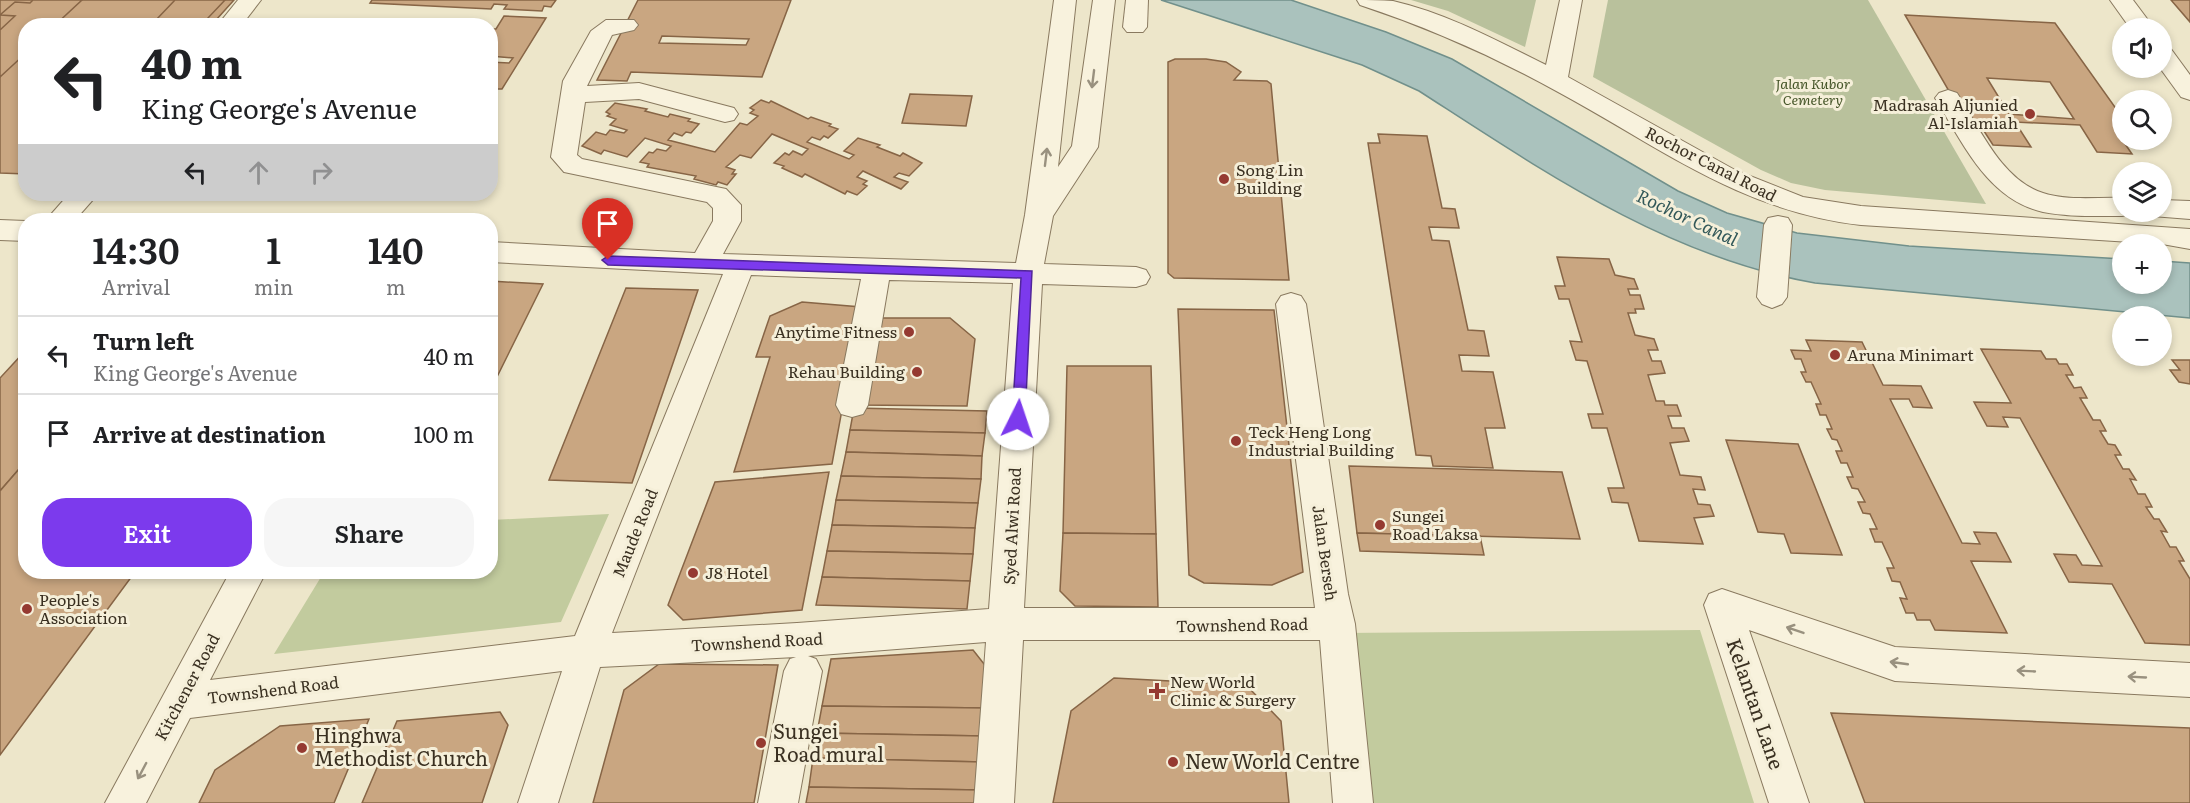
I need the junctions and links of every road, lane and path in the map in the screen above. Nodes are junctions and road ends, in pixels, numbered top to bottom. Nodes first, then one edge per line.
1 (250, 0) edge
2 (1137, 0) edge
3 (1368, 0) edge
4 (1571, 0) edge
5 (2121, 0) edge
6 (1064, 3) edge
7 (1102, 11) edge
8 (235, 18) edge
9 (2134, 18) edge
10 (626, 25) dead end
11 (1135, 27) dead end
12 (2172, 68) edge
13 (1555, 80) junction
14 (2190, 93) edge
15 (573, 95) junction
16 (1948, 98) dead end
17 (725, 114) dead end
18 (78, 201) edge
19 (2112, 206) edge
20 (2172, 209) edge
21 (2190, 210) edge
22 (66, 213) edge
23 (1040, 215) junction
24 (1777, 228) dead end
25 (0, 230) edge
26 (18, 231) edge
27 (2190, 239) edge
28 (498, 252) edge
29 (703, 264) junction
30 (741, 265) junction
31 (877, 269) junction
32 (1028, 274) junction
33 (1136, 277) dead end
34 (1772, 297) dead end
35 (1291, 304) dead end
36 (852, 405) dead end
37 (244, 579) edge
38 (1005, 624) junction
39 (1337, 624) junction
40 (587, 651) junction
41 (803, 671) dead end
42 (2190, 680) edge
43 (179, 702) junction
44 (125, 803) edge
45 (538, 803) edge
46 (778, 803) edge
47 (994, 803) edge
48 (1353, 803) edge
49 (1789, 803) edge

1 - 8 street
2 - 11 street
3 - 13 street, Rochor Canal Road
4 - 13 street
5 - 9 street
23 -> 6 street, Syed Alwi Road
7 -> 23 street, Syed Alwi Road
10 - 15 street
12 - 14 street
13 - 27 street, Rochor Canal Road
15 - 17 street
15 - 29 street
16 - 19 street
18 - 22 street
20 - 21 street
23 - 32 street, Syed Alwi Road
24 - 34 street
25 - 26 street
28 - 29 street
29 - 30 street
30 - 31 street
30 - 40 street, Maude Road
31 - 32 street
31 - 36 street
32 - 33 street
32 - 38 street, Syed Alwi Road
35 - 39 street, Jalan Berseh
37 - 43 street, Kitchener Road
38 - 39 street, Townshend Road
38 - 40 street, Townshend Road
38 - 47 street, Syed Alwi Road
39 - 48 street, Jalan Berseh
40 - 43 street, Townshend Road
40 - 45 street, Maude Road
41 - 46 street
42 -> 49 street, Kelantan Lane
43 -> 44 street, Kitchener Road

